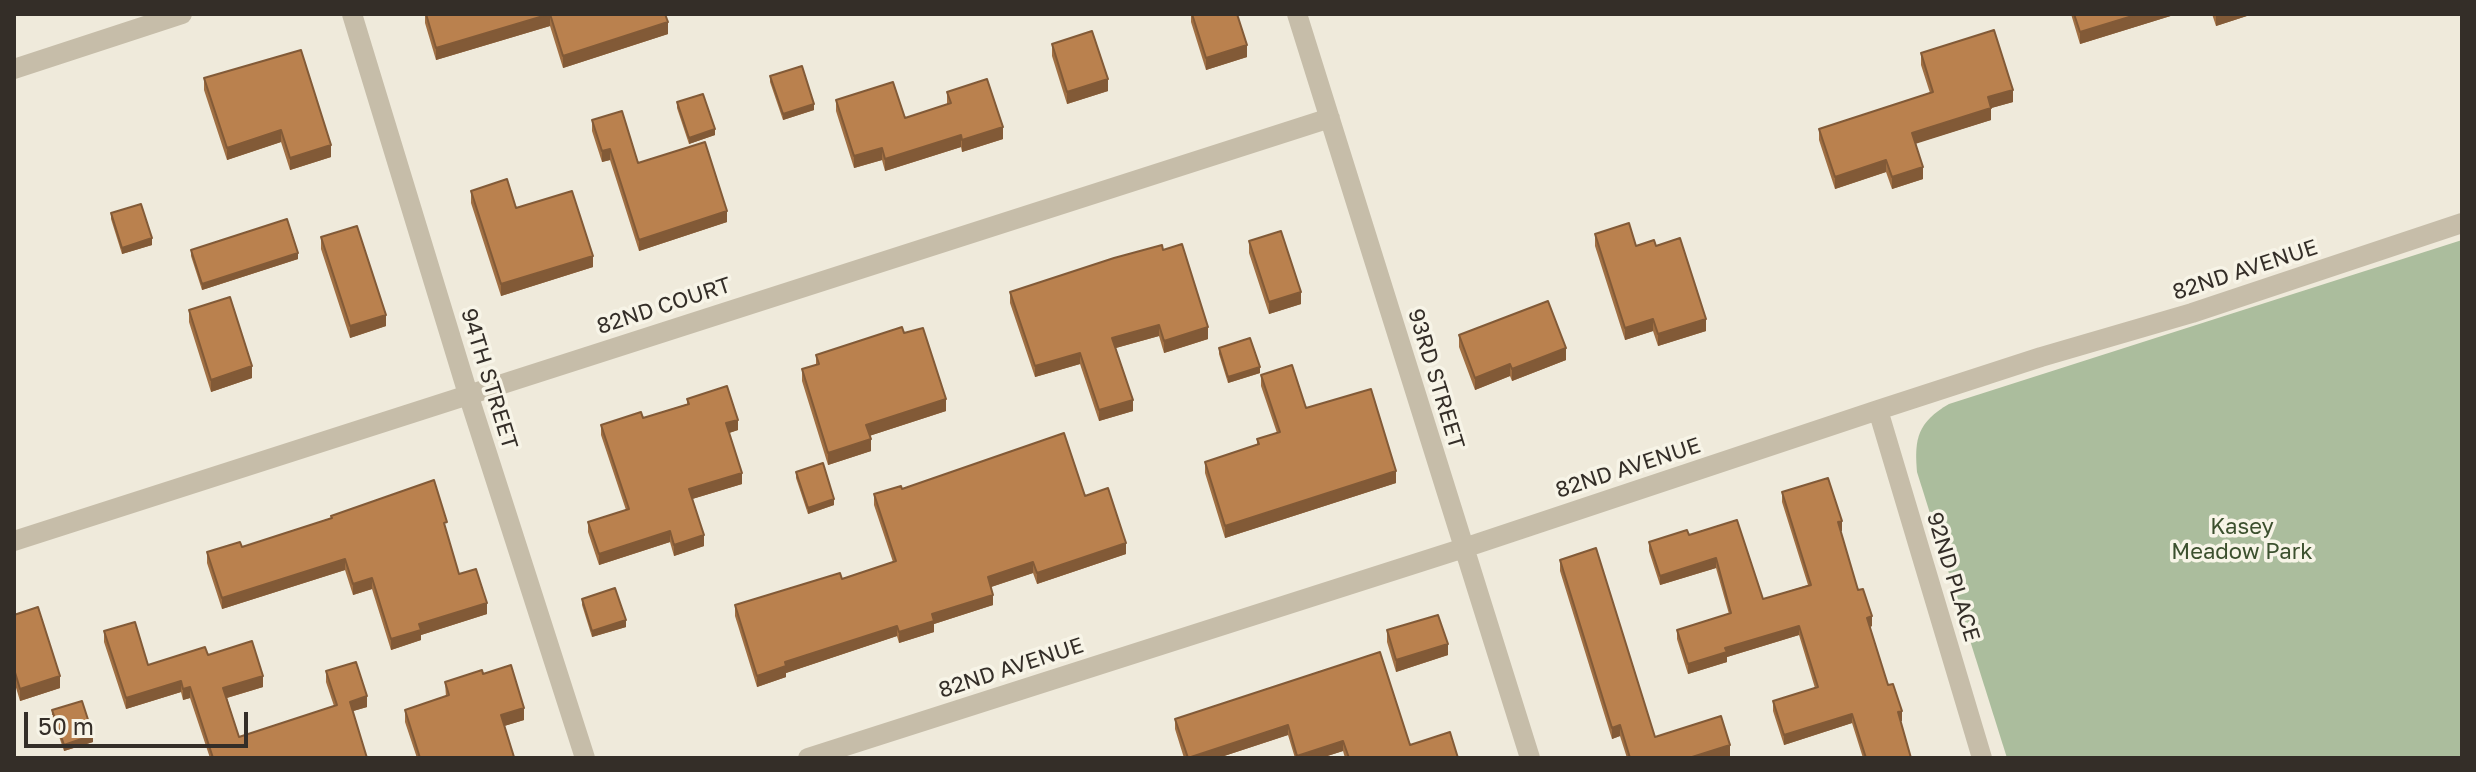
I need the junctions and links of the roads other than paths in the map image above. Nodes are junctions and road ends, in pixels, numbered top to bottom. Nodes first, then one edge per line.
1 (182, 14) edge
2 (352, 14) edge
3 (1297, 14) edge
4 (14, 69) edge
5 (1330, 118) junction
6 (2462, 223) edge
7 (468, 394) junction
8 (1878, 410) junction
9 (14, 541) edge
10 (1464, 548) junction
11 (585, 758) edge
12 (808, 758) edge
13 (1530, 758) edge
14 (1982, 758) edge

1 - 4 street
2 - 7 street, 94TH STREET
3 - 5 street, 93RD STREET
5 - 7 street, 82ND COURT
5 - 10 street, 93RD STREET
6 - 8 street, 82ND AVENUE
7 - 9 street, 82ND COURT
7 - 11 street, 94TH STREET
8 - 10 street, 82ND AVENUE
8 - 14 street, 92ND PLACE
10 - 12 street, 82ND AVENUE
10 - 13 street, 93RD STREET

